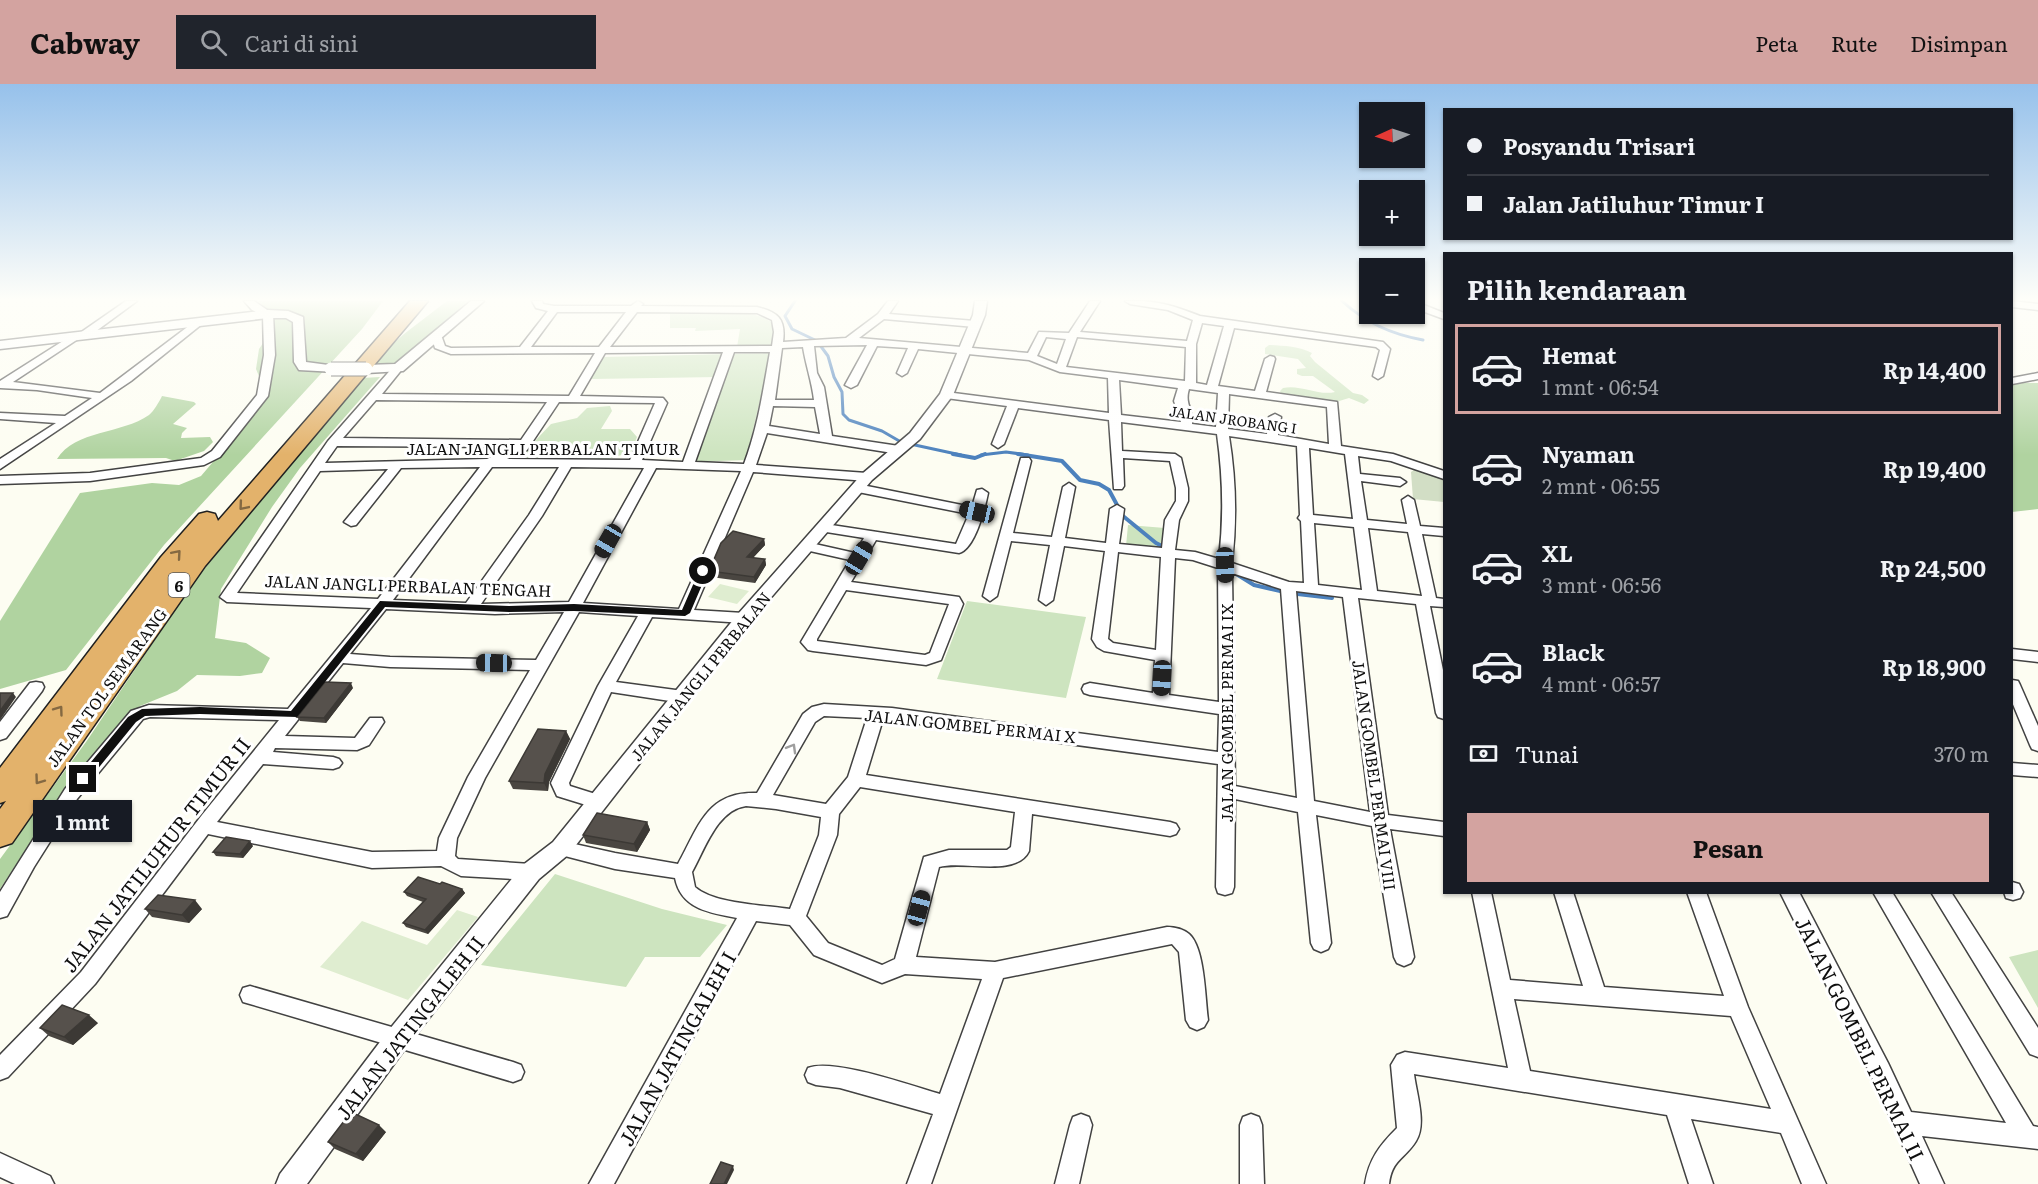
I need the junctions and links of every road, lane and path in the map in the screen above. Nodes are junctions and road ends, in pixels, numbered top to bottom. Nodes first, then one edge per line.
1 (53, 352) edge
2 (163, 352) edge
3 (269, 352) edge
4 (300, 352) edge
5 (351, 352) edge
6 (354, 352) edge
7 (378, 352) edge
8 (380, 352) edge
9 (416, 352) edge
10 (601, 352) edge
11 (729, 352) edge
12 (775, 352) edge
13 (815, 352) edge
14 (868, 352) edge
15 (911, 352) edge
16 (962, 352) edge
17 (978, 352) edge
18 (1033, 352) edge
19 (1066, 352) edge
20 (1190, 352) edge
21 (1225, 352) edge
22 (1384, 352) edge
23 (1030, 357) junction
24 (1270, 359) dead end
25 (372, 360) junction
26 (398, 368) junction
27 (1060, 369) junction
28 (902, 373) dead end
29 (332, 374) junction
30 (1113, 376) junction
31 (1378, 376) dead end
32 (2038, 376) edge
33 (2017, 380) edge
34 (851, 384) dead end
35 (1188, 384) junction
36 (1, 385) edge
37 (1218, 388) junction
38 (946, 395) junction
39 (1259, 395) junction
40 (99, 396) junction
41 (371, 397) junction
42 (556, 398) junction
43 (573, 398) junction
44 (769, 403) junction
45 (1014, 403) junction
46 (820, 404) junction
47 (0, 416) edge
48 (1275, 417) dead end
49 (1115, 419) junction
50 (67, 420) junction
51 (1186, 427) junction
52 (762, 429) junction
53 (1222, 431) junction
54 (1272, 438) junction
55 (827, 439) junction
56 (334, 442) junction
57 (525, 444) junction
58 (998, 444) dead end
59 (1303, 444) junction
60 (905, 445) junction
61 (1335, 449) junction
62 (1351, 451) junction
63 (1117, 454) junction
64 (1025, 461) dead end
65 (489, 463) junction
66 (398, 464) junction
67 (567, 464) junction
68 (634, 464) junction
69 (652, 464) junction
70 (0, 465) edge
71 (688, 465) junction
72 (315, 467) junction
73 (749, 468) junction
74 (1443, 475) edge
75 (1355, 477) junction
76 (0, 480) edge
77 (1400, 482) dead end
78 (862, 483) junction
79 (1118, 486) dead end
80 (1069, 487) dead end
81 (982, 493) dead end
82 (1408, 500) dead end
83 (1117, 509) dead end
84 (977, 512) junction
85 (1305, 518) junction
86 (351, 522) dead end
87 (1359, 524) junction
88 (825, 528) junction
89 (1413, 529) junction
90 (1443, 532) edge
91 (872, 536) junction
92 (1005, 536) junction
93 (1059, 543) junction
94 (806, 546) junction
95 (1114, 548) junction
96 (1168, 553) junction
97 (859, 558) junction
98 (1225, 565) junction
99 (842, 585) junction
100 (1288, 586) junction
101 (1311, 589) junction
102 (1350, 593) junction
103 (1370, 595) junction
104 (990, 596) dead end
105 (1046, 600) dead end
106 (1432, 601) edge
107 (383, 603) junction
108 (471, 607) junction
109 (574, 608) junction
110 (648, 611) junction
111 (685, 613) junction
112 (744, 618) junction
113 (2013, 654) edge
114 (1163, 656) junction
115 (2038, 657) edge
116 (340, 658) junction
117 (541, 665) junction
118 (606, 686) junction
119 (36, 687) dead end
120 (2013, 687) edge
121 (1090, 689) dead end
122 (683, 698) junction
123 (1161, 700) junction
124 (1443, 704) edge
125 (1227, 709) junction
126 (877, 714) junction
127 (293, 715) junction
128 (376, 722) dead end
129 (0, 734) edge
130 (2038, 745) edge
131 (266, 749) junction
132 (1225, 759) junction
133 (333, 763) dead end
134 (2013, 768) edge
135 (2038, 771) edge
136 (856, 780) junction
137 (0, 791) edge
138 (1227, 791) junction
139 (762, 799) junction
140 (599, 802) junction
141 (1306, 806) junction
142 (1024, 807) junction
143 (830, 812) junction
144 (1380, 821) junction
145 (204, 826) junction
146 (1170, 829) dead end
147 (1443, 829) edge
148 (0, 834) edge
149 (561, 848) junction
150 (446, 858) junction
151 (531, 872) junction
152 (683, 872) junction
153 (1225, 888) dead end
154 (1481, 894) edge
155 (1564, 894) edge
156 (1697, 894) edge
157 (1790, 894) edge
158 (1883, 894) edge
159 (1941, 894) edge
160 (0, 910) edge
161 (751, 912) junction
162 (796, 918) junction
163 (1321, 943) dead end
164 (1404, 957) dead end
165 (904, 965) junction
166 (995, 971) junction
167 (1502, 989) junction
168 (250, 995) dead end
169 (1596, 996) junction
170 (1738, 1007) junction
171 (1197, 1020) dead end
172 (398, 1038) junction
173 (2038, 1047) edge
174 (0, 1070) edge
175 (513, 1072) dead end
176 (816, 1076) dead end
177 (1521, 1080) junction
178 (1676, 1105) junction
179 (945, 1106) junction
180 (1788, 1123) junction
181 (1906, 1123) junction
182 (1081, 1125) dead end
183 (1251, 1125) dead end
184 (2032, 1137) edge
185 (0, 1165) edge
186 (35, 1183) edge
187 (290, 1184) edge
188 (601, 1184) edge
189 (919, 1184) edge
190 (1066, 1184) edge
191 (1252, 1184) edge
192 (1377, 1184) edge
193 (1701, 1184) edge
194 (1814, 1184) edge
195 (1932, 1184) edge

1 - 36 street
2 - 40 street
3 - 76 street
4 - 29 street
5 - 29 highway, 6
6 - 29 highway, 6
7 - 25 highway, 6
8 - 25 highway, 6
9 - 26 street
10 - 43 street
11 - 71 street, JALAN JANGLI PERBALAN TIMUR
12 - 44 street
13 - 46 street
14 - 34 street
15 - 28 street
16 - 38 street, JALAN JANGLI PERBALAN
17 - 23 street
18 - 23 street
19 - 27 street
20 - 35 street
21 - 37 street, JALAN GOMBEL PERMAI IX
22 - 31 street
23 - 27 street
24 - 39 street
25 - 26 street
25 - 29 street, bridge
25 -> 148 highway, JALAN TOL SEMARANG / 6
26 - 41 street
27 - 30 street
137 -> 29 highway, JALAN TOL SEMARANG / 6
30 - 35 street
30 - 49 street
32 - 33 street
35 - 37 street
35 - 51 street
36 - 40 street
37 - 39 street
37 - 53 street, JALAN GOMBEL PERMAI IX
38 - 45 street, JALAN JROBANG I
38 - 60 street, JALAN JANGLI PERBALAN
39 - 61 street
40 - 50 street
41 - 42 street
41 - 56 street
42 - 43 street
42 - 57 street
43 - 68 street
44 - 46 street
44 - 52 street
45 - 49 street, JALAN JROBANG I
45 - 58 street
46 - 55 street
47 - 50 street
48 - 54 street
49 - 51 street, JALAN JROBANG I
49 - 63 street
50 - 70 street
51 - 53 street, JALAN JROBANG I
52 - 55 street
52 - 73 street
53 - 54 street, JALAN JROBANG I
53 - 98 street, JALAN GOMBEL PERMAI IX
54 - 59 street, JALAN JROBANG I
55 - 60 street
56 - 57 street
56 - 72 street
57 - 65 street
59 - 61 street, JALAN JROBANG I
59 - 85 street
60 - 78 street, JALAN JANGLI PERBALAN
61 - 62 street, JALAN JROBANG I
62 - 74 street, JALAN JROBANG I
62 - 75 street
63 - 79 street
63 - 96 street
64 - 92 street
65 - 66 street, JALAN JANGLI PERBALAN TIMUR
65 - 67 street, JALAN JANGLI PERBALAN TIMUR
65 - 107 street, JALAN JATILUHUR TIMUR II
66 - 72 street, JALAN JANGLI PERBALAN TIMUR
66 - 86 street, JALAN JANGLI PERBALAN TIMUR
67 - 68 street, JALAN JANGLI PERBALAN TIMUR
67 - 108 street
68 - 69 street, JALAN JANGLI PERBALAN TIMUR
69 - 71 street, JALAN JANGLI PERBALAN TIMUR
69 - 109 street
71 - 73 street, JALAN JANGLI PERBALAN TIMUR
72 - 107 street, JALAN JANGLI PERBALAN TENGAH
73 - 78 street, JALAN JANGLI PERBALAN TIMUR
73 - 111 street
75 - 77 street
75 - 87 street
78 - 84 street, JALAN JANGLI PERBALAN TIMUR
78 - 88 street, JALAN JANGLI PERBALAN
80 - 93 street
81 - 84 street
82 - 89 street
83 - 95 street
84 - 91 street
85 - 87 street
85 - 101 street
87 - 89 street
87 - 103 street
88 - 91 street
88 - 94 street, JALAN JANGLI PERBALAN
89 - 90 street
89 - 106 street
91 - 97 street
92 - 93 street
92 - 104 street
93 - 95 street
93 - 105 street
94 - 97 street
94 - 112 street, JALAN JANGLI PERBALAN
95 - 96 street
95 - 114 street
96 - 98 street
96 - 114 street
97 - 99 street
98 - 100 street
98 - 125 street, JALAN GOMBEL PERMAI IX
99 - 99 street
100 - 101 street
100 - 141 street
101 - 102 street
102 - 103 street
102 - 144 street, JALAN GOMBEL PERMAI VIII
103 - 106 street
106 - 124 street
107 - 108 street, JALAN JANGLI PERBALAN TENGAH
107 - 116 street, JALAN JATILUHUR TIMUR II
108 - 109 street, JALAN JANGLI PERBALAN TENGAH
109 - 110 street, JALAN JANGLI PERBALAN TENGAH
109 - 117 street
110 - 111 street, JALAN JANGLI PERBALAN TENGAH
110 - 118 street
111 - 112 street, JALAN JANGLI PERBALAN TENGAH
112 - 122 street, JALAN JANGLI PERBALAN
113 - 115 street
114 - 123 street
116 - 117 street
116 - 127 street, JALAN JATILUHUR TIMUR II
117 - 150 street
118 - 122 street
118 - 140 street
119 - 129 street
120 - 130 street
121 - 123 street
122 - 140 street, JALAN JANGLI PERBALAN
123 - 125 street
125 - 132 street, JALAN GOMBEL PERMAI IX
126 - 132 street, JALAN GOMBEL PERMAI X
126 - 136 street
139 -> 126 street, JALAN GOMBEL PERMAI X
127 - 131 street, JALAN JATILUHUR TIMUR II
127 - 160 street
128 - 131 street
131 - 133 street
131 - 145 street, JALAN JATILUHUR TIMUR II
132 - 138 street, JALAN GOMBEL PERMAI IX
134 - 135 street
136 - 142 street
136 - 143 street
138 - 141 street
138 - 153 street, JALAN GOMBEL PERMAI IX
139 - 143 street
139 - 152 street
140 - 149 street, JALAN JANGLI PERBALAN
141 - 144 street
141 - 163 street
142 - 146 street
142 - 165 street
143 - 162 street
144 - 147 street
144 - 164 street, JALAN GOMBEL PERMAI VIII
145 - 150 street
145 - 174 street, JALAN JATILUHUR TIMUR II
149 - 151 street, JALAN JANGLI PERBALAN
149 - 152 street
150 - 151 street
151 - 172 street, JALAN JATINGALEH II
152 - 161 street
154 - 167 street
155 - 169 street
156 - 170 street
157 - 181 street, JALAN GOMBEL PERMAI II
158 - 184 street
159 - 173 street
161 - 162 street
161 - 188 street, JALAN JATINGALEH I
162 - 165 street
165 - 166 street
166 - 171 street
166 - 179 street
167 - 169 street
167 - 177 street
168 - 172 street
169 - 170 street
170 - 180 street
172 - 175 street
172 - 187 street, JALAN JATINGALEH II
176 - 179 street
177 - 178 street
177 - 192 street
178 - 180 street
178 - 193 street
179 - 189 street
180 - 194 street
181 - 184 street
181 - 195 street, JALAN GOMBEL PERMAI II
182 - 190 street
183 - 191 street
185 - 186 street

